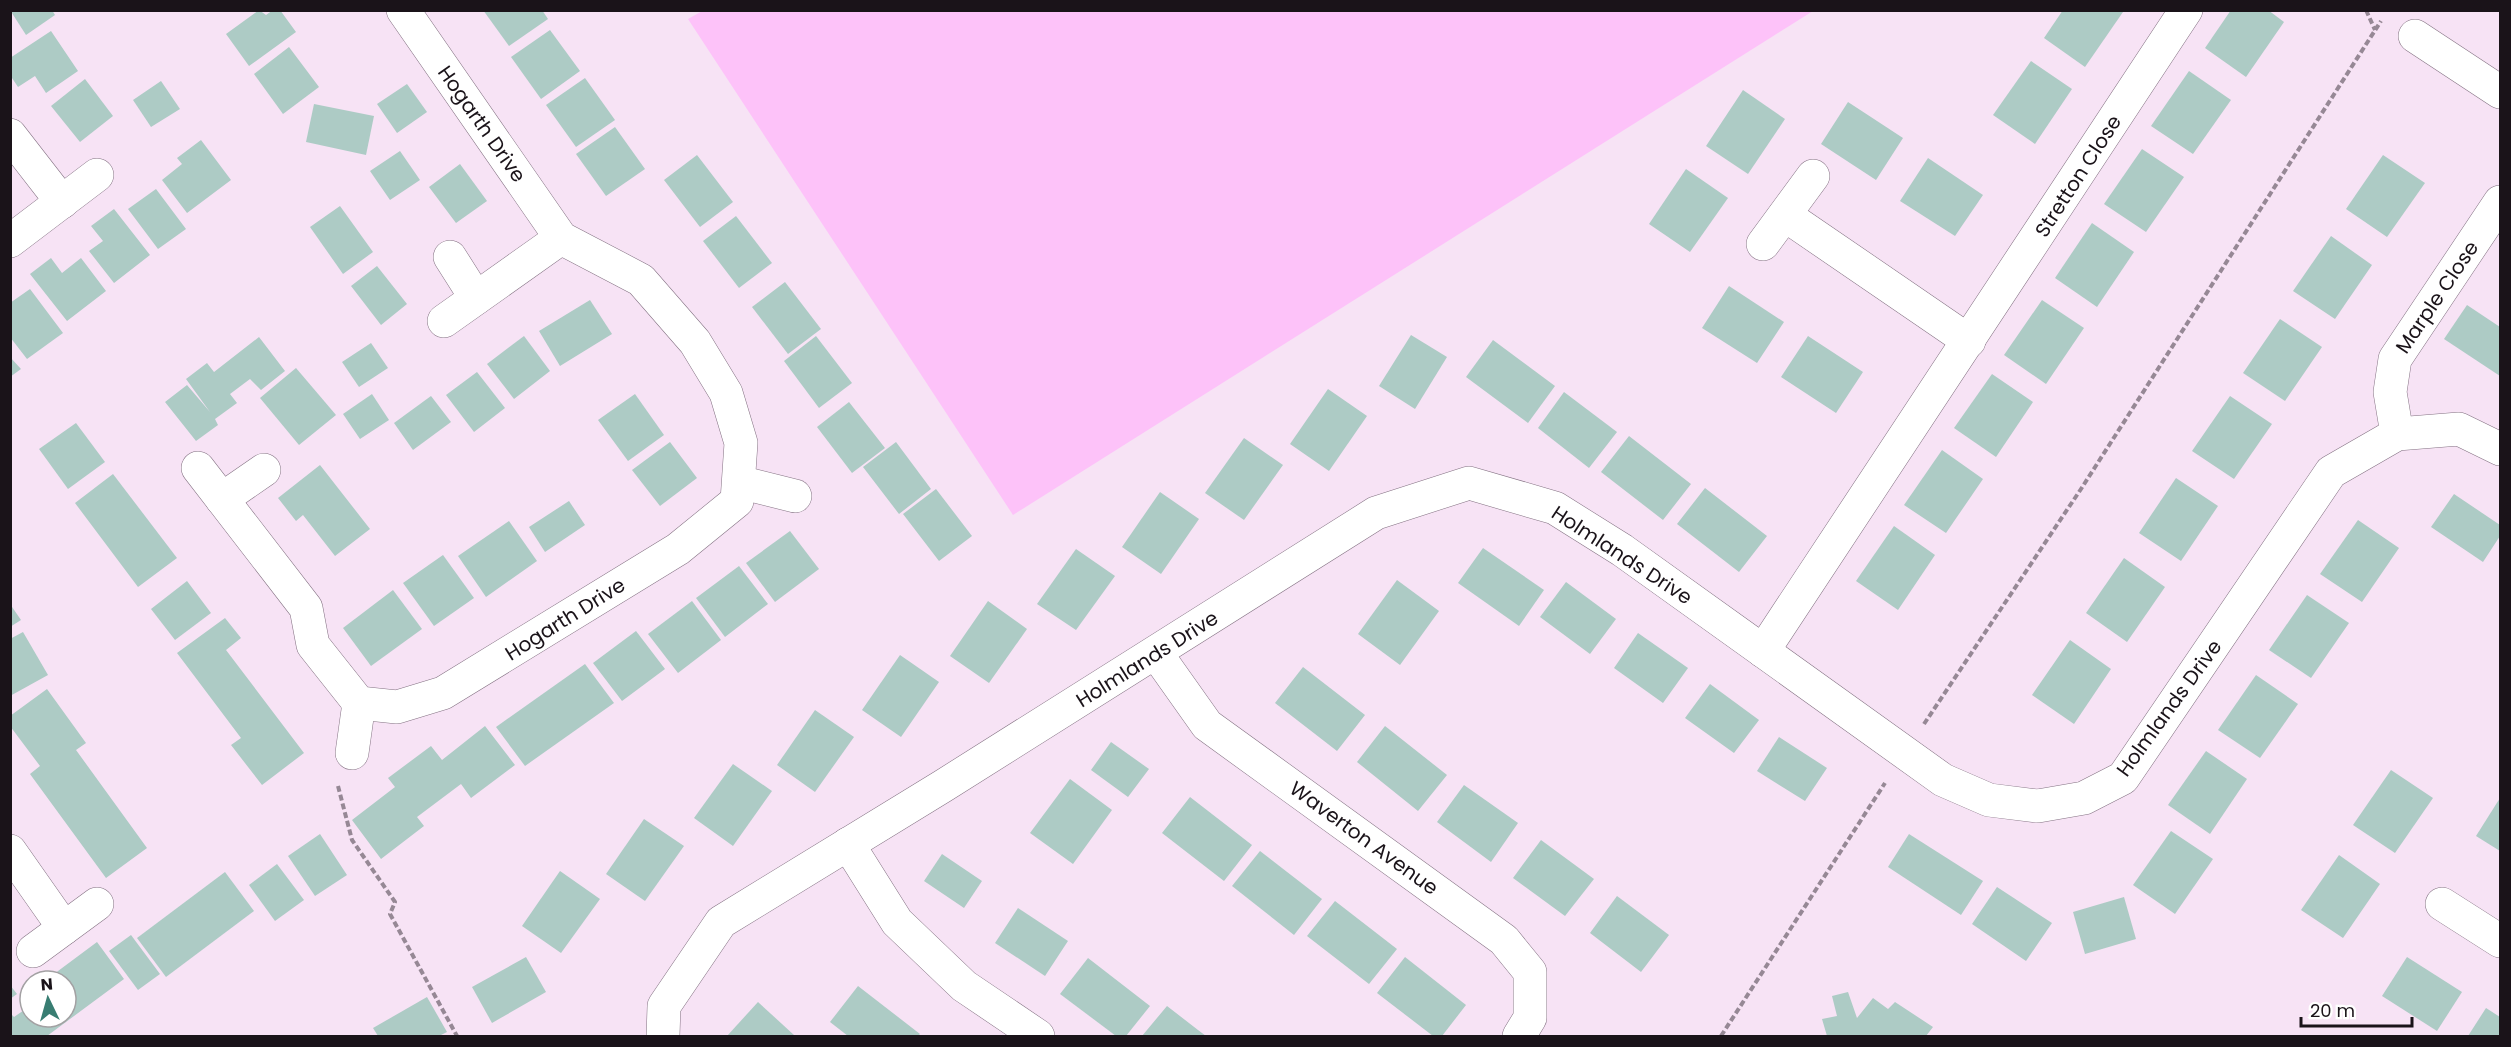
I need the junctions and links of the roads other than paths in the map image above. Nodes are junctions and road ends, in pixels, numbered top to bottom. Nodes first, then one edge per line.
1 (403, 10) edge
2 (2186, 10) edge
3 (2415, 36) dead end
4 (2500, 92) edge
5 (10, 135) edge
6 (97, 175) dead end
7 (1813, 176) dead end
8 (62, 202) junction
9 (2500, 202) edge
10 (1785, 215) junction
11 (561, 238) junction
12 (10, 241) edge
13 (1763, 244) dead end
14 (450, 257) dead end
15 (476, 298) junction
16 (444, 321) dead end
17 (1969, 341) junction
18 (2397, 434) junction
19 (2500, 449) edge
20 (198, 468) dead end
21 (264, 470) dead end
22 (738, 482) junction
23 (795, 496) dead end
24 (222, 499) junction
25 (1763, 651) junction
26 (1156, 653) junction
27 (359, 703) junction
28 (352, 753) road end
29 (848, 844) junction
30 (10, 851) edge
31 (97, 903) dead end
32 (2442, 904) dead end
33 (64, 928) junction
34 (2500, 941) edge
35 (33, 951) dead end
36 (663, 1036) edge
37 (1038, 1036) edge
38 (1519, 1036) edge

1 - 11 street, Hogarth Drive
2 - 17 street, Stretton Close
3 - 4 street
5 - 8 street
6 - 8 street
7 - 10 street
8 - 12 street
9 - 18 street, Marple Close
10 - 13 street
10 - 17 street
11 - 15 street
11 - 22 street, Hogarth Drive
14 - 15 street
15 - 16 street
17 - 25 street, Stretton Close
18 - 19 street, Holmlands Drive
18 - 25 street, Holmlands Drive
20 - 24 street
21 - 24 street
22 - 23 street
22 - 27 street, Hogarth Drive
24 - 27 street
25 - 26 street, Holmlands Drive
26 - 29 street, Holmlands Drive
26 - 38 street, Waverton Avenue
27 - 28 street
29 - 36 street, Holmlands Drive
29 - 37 street
30 - 33 street
31 - 33 street
32 - 34 street
33 - 35 street

